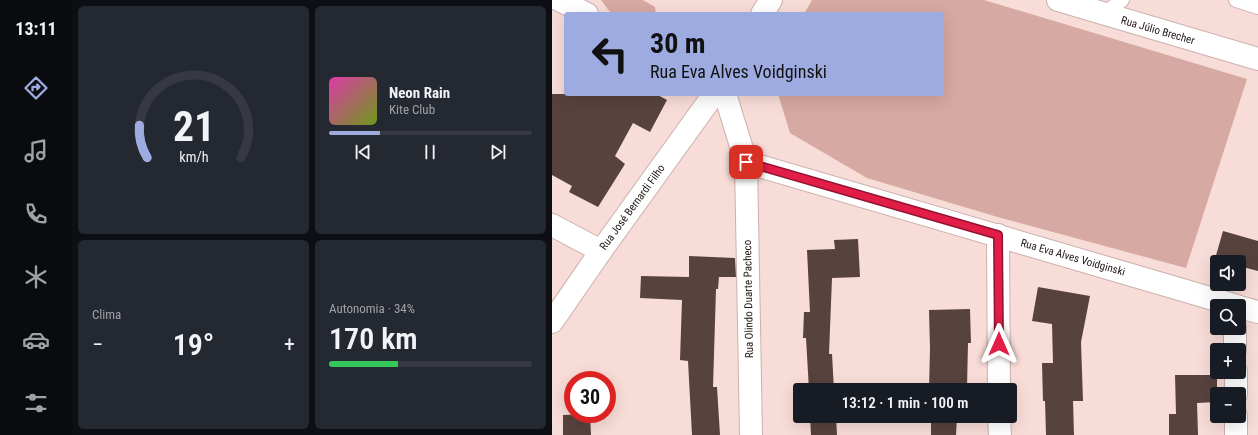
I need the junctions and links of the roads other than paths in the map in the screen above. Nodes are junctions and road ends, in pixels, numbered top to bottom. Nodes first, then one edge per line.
1 (559, 0) edge
2 (770, 0) edge
3 (1122, 0) edge
4 (1236, 0) edge
5 (1072, 2) edge
6 (1258, 7) edge
7 (583, 12) edge
8 (763, 12) edge
9 (1104, 14) junction
10 (1258, 59) edge
11 (713, 96) edge
12 (726, 96) edge
13 (746, 162) junction
14 (552, 225) edge
15 (998, 235) junction
16 (601, 251) junction
17 (1213, 299) edge
18 (1246, 309) edge
19 (1258, 312) edge
20 (552, 322) edge
21 (999, 383) edge
22 (999, 423) edge
23 (1236, 423) edge
24 (751, 435) edge
25 (1000, 435) edge
26 (1236, 435) edge

1 - 7 street
2 - 8 street
3 - 9 lane
4 - 6 lane
5 - 9 street, Rua Júlio Brecher
9 - 10 street, Rua Júlio Brecher
11 - 16 street, Rua José Bernardi Filho
12 - 13 street
13 - 15 street, Rua Eva Alves Voidginski
13 - 24 street, Rua Olindo Duarte Pacheco
14 - 16 street
15 - 17 street, Rua Eva Alves Voidginski
15 - 21 street
16 - 20 street, Rua José Bernardi Filho
18 - 19 street, Rua Eva Alves Voidginski
22 - 25 street
23 - 26 street

